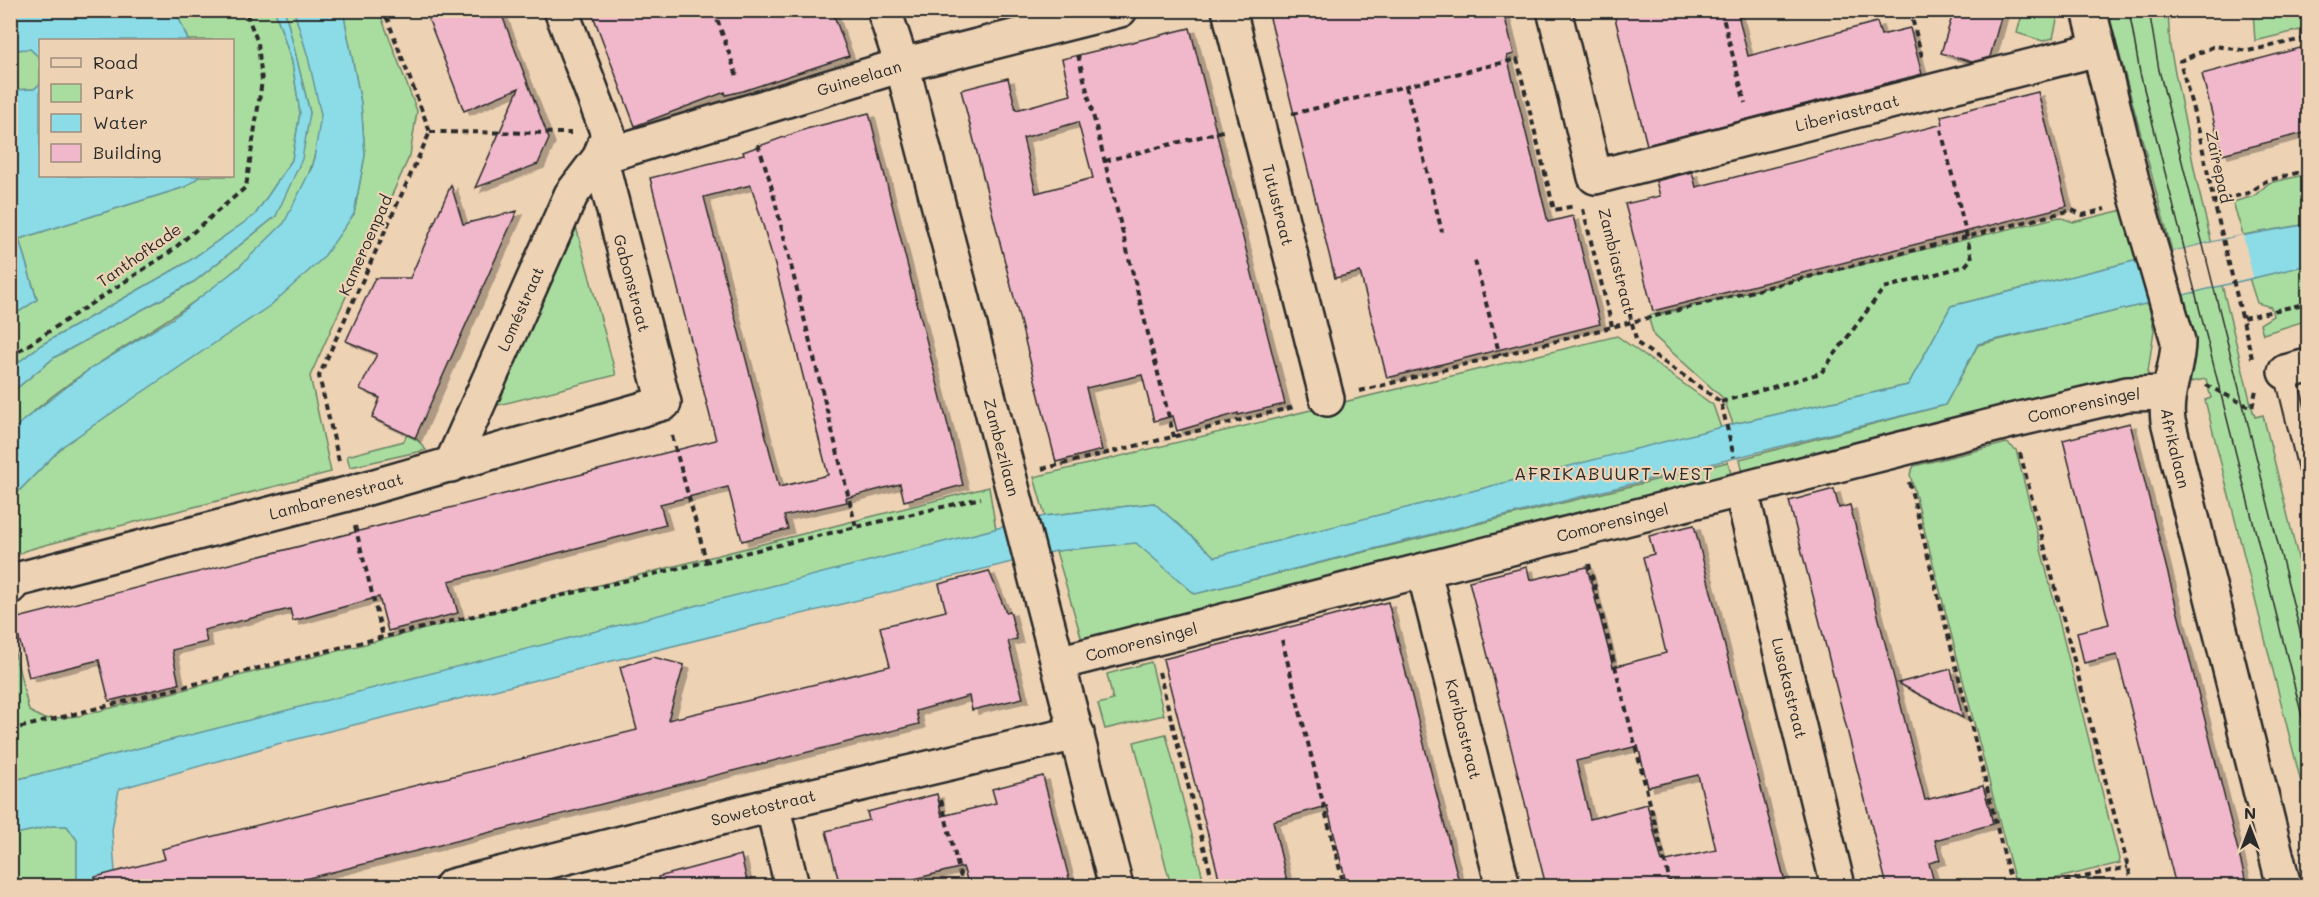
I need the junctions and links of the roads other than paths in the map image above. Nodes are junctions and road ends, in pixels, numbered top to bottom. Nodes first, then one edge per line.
1 (561, 10) edge
2 (884, 10) edge
3 (1120, 10) edge
4 (1229, 10) edge
5 (1554, 10) edge
6 (2089, 10) edge
7 (2098, 49) junction
8 (902, 65) junction
9 (604, 145) junction
10 (2284, 373) edge
11 (2168, 393) junction
12 (1327, 399) road end
13 (664, 403) joint
14 (451, 465) junction
15 (2308, 465) edge
16 (1737, 475) junction
17 (1424, 572) junction
18 (10, 587) edge
19 (1058, 663) junction
20 (1077, 733) junction
21 (772, 805) junction
22 (452, 886) edge
23 (792, 886) edge
24 (1116, 886) edge
25 (1503, 886) edge
26 (1838, 886) edge
27 (2284, 886) edge

1 - 9 street, Gabonstraat
2 - 8 street, Zambezilaan
3 - 8 street, Guineelaan
4 - 12 street, Tutustraat
5 - 7 street, Liberiastraat
6 - 7 street, Afrikalaan
7 - 11 street, Afrikalaan
8 - 9 street, Guineelaan
8 - 19 street, Zambezilaan
9 - 13 street, Gabonstraat
9 - 14 street, Loméstraat
10 - 15 lane
11 - 16 street, Comorensingel
11 - 27 street, Afrikalaan
13 - 14 street, Lambarenestraat
14 - 18 street, Lambarenestraat
16 - 17 street, Comorensingel
16 - 26 street, Lusakastraat
17 - 19 street, Comorensingel
17 - 25 street, Karibastraat
19 - 20 street, Zambezilaan
20 - 21 street, Sowetostraat
20 - 24 street, Zambezilaan
21 - 22 street, Sowetostraat
21 - 23 street

